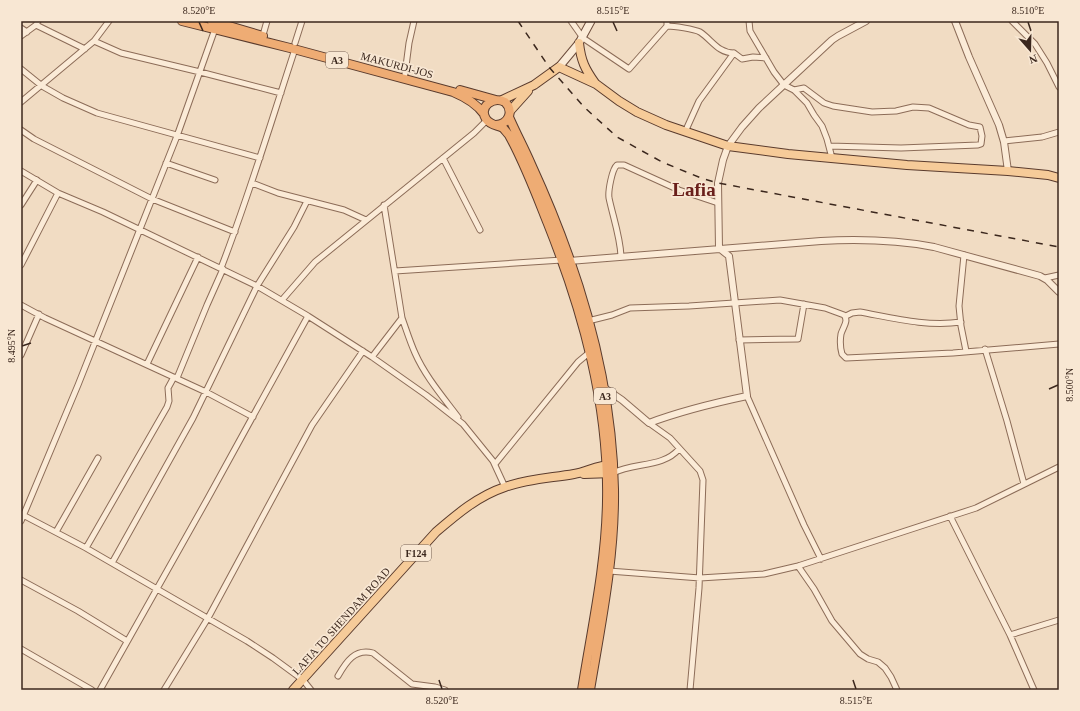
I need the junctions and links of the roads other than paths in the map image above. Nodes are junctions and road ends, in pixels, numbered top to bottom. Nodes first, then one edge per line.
1 (109, 21) edge
2 (182, 21) edge
3 (267, 21) edge
4 (302, 21) edge
5 (414, 21) edge
6 (591, 21) edge
7 (749, 21) edge
8 (866, 21) edge
9 (955, 21) edge
10 (1012, 21) edge
11 (572, 22) edge
12 (37, 23) edge
13 (215, 23) edge
14 (667, 23) edge
15 (21, 28) edge
16 (27, 32) junction
17 (263, 35) junction
18 (21, 36) edge
19 (94, 41) junction
20 (581, 41) junction
21 (295, 46) junction
22 (85, 49) junction
23 (734, 53) junction
24 (766, 58) junction
25 (559, 68) junction
26 (21, 69) edge
27 (200, 72) junction
28 (405, 74) junction
29 (596, 84) junction
30 (534, 85) junction
31 (784, 85) junction
32 (42, 86) junction
33 (1059, 87) edge
34 (794, 90) junction
35 (281, 93) junction
36 (499, 100) junction
37 (21, 102) edge
38 (509, 114) junction
39 (486, 117) junction
40 (496, 125) junction
41 (21, 130) edge
42 (685, 132) junction
43 (1059, 132) edge
44 (177, 136) junction
45 (1004, 141) junction
46 (728, 146) junction
47 (829, 146) junction
48 (260, 158) junction
49 (443, 158) junction
50 (832, 158) junction
51 (166, 163) junction
52 (21, 171) edge
53 (1008, 171) junction
54 (1059, 178) edge
55 (36, 180) junction
56 (215, 180) dead end
57 (252, 183) junction
58 (58, 192) junction
59 (152, 199) junction
60 (307, 201) junction
61 (718, 202) junction
62 (21, 205) edge
63 (384, 206) junction
64 (366, 220) junction
65 (139, 230) junction
66 (480, 230) dead end
67 (235, 232) junction
68 (719, 248) junction
69 (964, 255) junction
70 (621, 256) junction
71 (198, 258) junction
72 (566, 260) junction
73 (21, 265) edge
74 (222, 269) junction
75 (394, 271) junction
76 (1059, 275) edge
77 (1045, 278) junction
78 (257, 286) junction
79 (1059, 292) edge
80 (282, 300) junction
81 (735, 302) junction
82 (804, 304) junction
83 (21, 305) edge
84 (39, 314) junction
85 (308, 316) junction
86 (846, 316) junction
87 (402, 318) junction
88 (588, 321) junction
89 (961, 322) junction
90 (739, 340) junction
91 (96, 341) junction
92 (1059, 344) edge
93 (985, 350) junction
94 (363, 351) junction
95 (966, 351) junction
96 (590, 352) junction
97 (21, 355) edge
98 (372, 357) junction
99 (147, 364) junction
100 (175, 378) junction
101 (603, 387) junction
102 (206, 392) junction
103 (747, 396) junction
104 (253, 418) junction
105 (650, 423) junction
106 (463, 424) junction
107 (680, 449) junction
108 (98, 458) dead end
109 (495, 464) junction
110 (1059, 467) edge
111 (612, 469) junction
112 (1024, 484) junction
113 (505, 487) junction
114 (23, 514) edge
115 (950, 516) junction
116 (21, 521) edge
117 (56, 532) junction
118 (86, 548) junction
119 (821, 559) junction
120 (112, 563) junction
121 (798, 566) junction
122 (609, 571) junction
123 (700, 578) junction
124 (21, 580) edge
125 (156, 589) junction
126 (208, 618) junction
127 (1059, 620) edge
128 (1010, 635) junction
129 (127, 641) junction
130 (21, 649) edge
131 (338, 676) dead end
132 (303, 680) junction
133 (92, 690) edge
134 (100, 690) edge
135 (164, 690) edge
136 (293, 690) edge
137 (311, 690) edge
138 (445, 690) edge
139 (582, 690) edge
140 (590, 690) edge
141 (690, 690) edge
142 (897, 690) edge
143 (1034, 690) edge

1 - 19 street
2 - 13 highway, MAKURDI-JOS / A3
3 - 17 street
4 - 21 street
5 - 28 street
6 - 20 main road
7 - 24 street
8 - 31 street
9 - 45 street
10 - 33 street
11 - 20 street
12 - 16 street
12 - 22 street
13 - 17 highway, MAKURDI-JOS / A3
13 - 21 highway, MAKURDI-JOS / A3
13 - 27 street
14 - 20 street
14 - 23 street
15 - 16 street
16 - 18 street
17 - 21 highway, MAKURDI-JOS / A3
19 - 22 street
19 - 27 street
20 - 25 main road
20 - 29 main road
21 - 28 highway, MAKURDI-JOS / A3
21 - 35 street
21 - 39 highway, MAKURDI-JOS / A3
22 - 32 street
23 - 24 street
23 - 42 street
24 - 31 street
25 - 29 main road
25 - 30 main road
26 - 32 street
27 - 35 street
27 - 44 street
28 - 36 highway, MAKURDI-JOS / A3
29 - 42 main road
30 - 36 main road
30 - 38 main road
31 - 34 street
31 - 46 street
32 - 37 street
32 - 44 street
34 - 47 street
34 - 47 street
35 - 48 street
36 - 38 highway, A3
36 - 39 highway
38 - 40 highway
38 - 72 highway, A3
39 - 40 highway, A3
39 - 49 street
40 - 72 highway, A3
41 - 59 street
42 - 46 main road
43 - 45 street
44 - 48 street
44 - 51 street
45 - 53 street
46 - 50 main road
46 - 61 street
47 - 50 street
48 - 57 street
49 - 63 street
49 - 66 street
50 - 53 main road
51 - 56 street
51 - 59 street
52 - 55 street
53 - 54 main road
55 - 58 street
55 - 62 street
57 - 60 street
57 - 67 street
58 - 65 street
58 - 73 street
59 - 65 street
59 - 67 street
60 - 64 street
60 - 78 street
61 - 68 street
61 - 70 street
63 - 64 street
63 - 75 street
64 - 80 street
65 - 71 street
65 - 91 street
67 - 74 street
68 - 69 street
68 - 70 street
68 - 81 street
69 - 77 street
69 - 89 street
70 - 72 street
71 - 74 street
71 - 99 street
72 - 75 street
72 - 88 highway, A3
72 - 96 highway, A3
74 - 78 street
74 - 100 street
75 - 87 street
76 - 77 street
77 - 79 street
78 - 80 street
78 - 102 street
80 - 85 street
81 - 82 street
81 - 88 street
81 - 90 street
82 - 86 street
82 - 90 street
83 - 84 street
84 - 91 street
84 - 97 street
85 - 94 street
85 - 104 street
86 - 89 street
86 - 95 street
87 - 98 street
87 - 106 street
88 - 101 highway, A3
89 - 95 street
90 - 103 street
91 - 99 street
91 - 114 street
92 - 93 street
93 - 95 street
93 - 112 street
94 - 98 street
94 - 126 street
96 - 109 street
96 - 111 highway, A3
98 - 106 street
99 - 100 street
100 - 102 street
100 - 118 street
101 - 105 street
101 - 111 highway, A3
102 - 104 street
102 - 120 street
103 - 105 street
103 - 119 street
104 - 125 street
105 - 107 street
106 - 109 street
107 - 111 street
107 - 123 street
108 - 117 street
109 - 113 street
110 - 112 street
111 - 113 main road, LAFIA TO SHENDAM ROAD / F124
111 - 122 highway, A3
111 - 139 highway, A3
112 - 115 street
113 - 132 main road, LAFIA TO SHENDAM ROAD / F124
114 - 116 street
114 - 117 street
115 - 119 street
115 - 128 street
117 - 118 street
118 - 120 street
119 - 121 street
120 - 125 street
121 - 123 street
121 - 142 street
122 - 123 street
122 - 140 highway, A3
123 - 141 street
124 - 129 street
125 - 126 street
125 - 129 street
126 - 132 street
126 - 135 street
127 - 128 street
128 - 143 street
129 - 134 street
130 - 133 street
131 - 138 street
132 - 136 main road, LAFIA TO SHENDAM ROAD / F124
132 - 137 street

